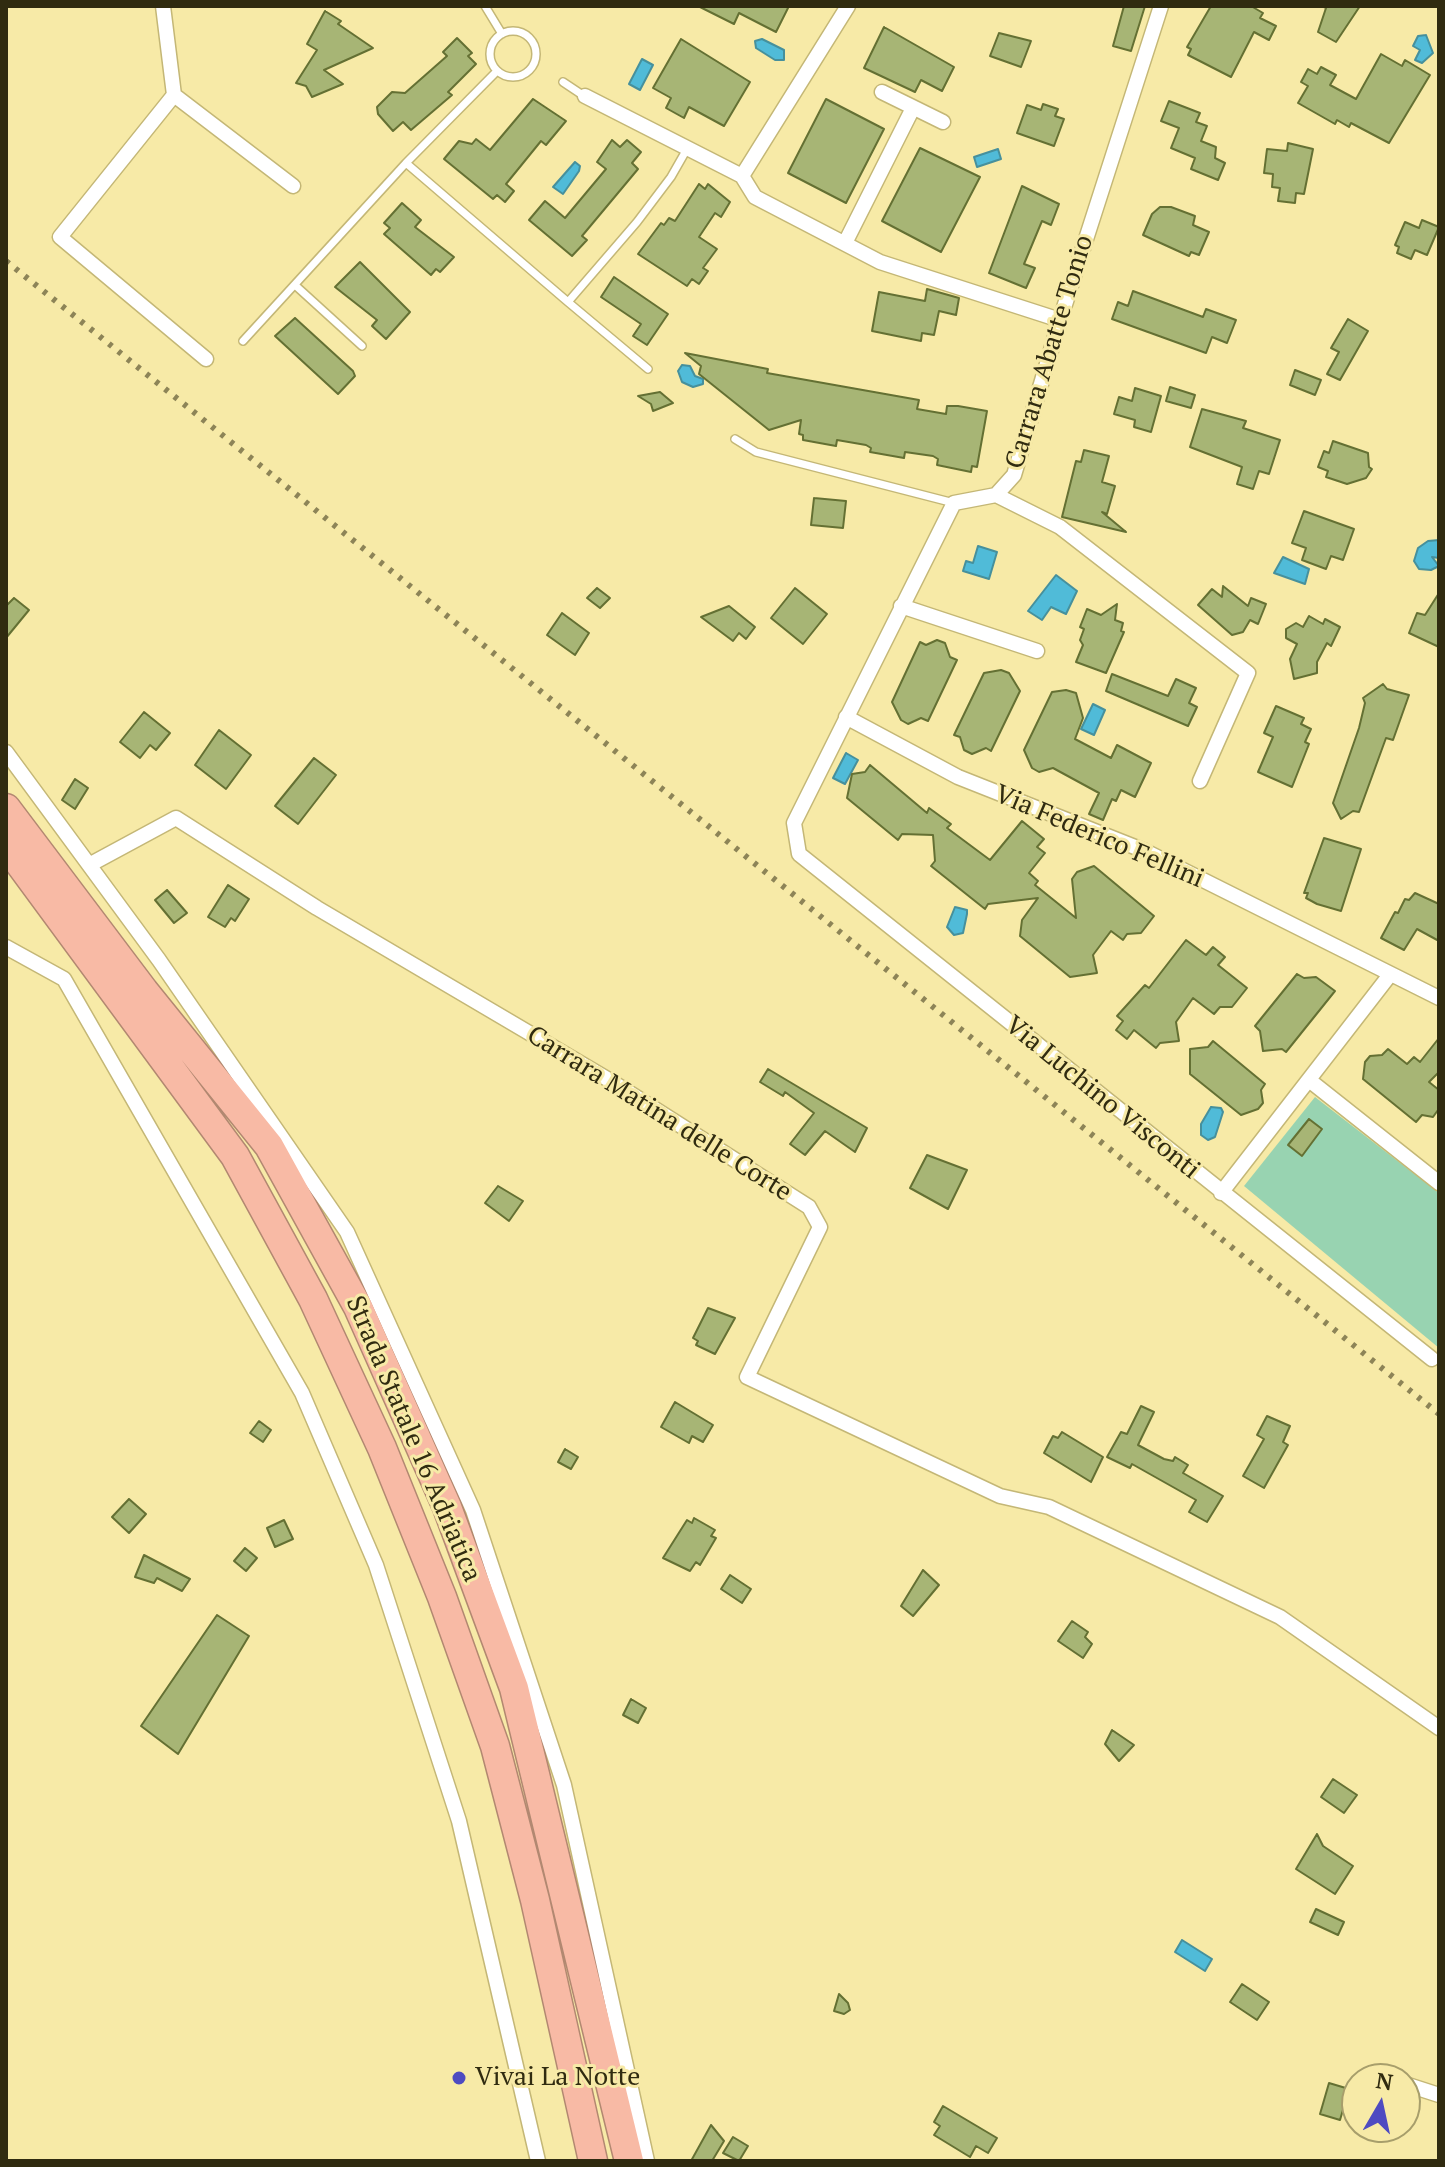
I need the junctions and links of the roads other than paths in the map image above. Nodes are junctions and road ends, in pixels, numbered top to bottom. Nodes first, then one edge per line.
1 (163, 6) edge
2 (485, 6) edge
3 (848, 6) edge
4 (1161, 6) edge
5 (502, 34) junction
6 (497, 71) junction
7 (563, 82) dead end
8 (882, 92) dead end
9 (174, 95) junction
10 (585, 96) joint
11 (913, 108) junction
12 (943, 122) dead end
13 (687, 149) junction
14 (406, 163) junction
15 (742, 176) junction
16 (293, 186) dead end
17 (845, 243) junction
18 (296, 286) junction
19 (568, 302) junction
20 (1060, 320) junction
21 (243, 341) dead end
22 (362, 346) dead end
23 (206, 359) dead end
24 (648, 369) dead end
25 (735, 439) dead end
26 (996, 495) junction
27 (954, 503) junction
28 (901, 606) junction
29 (1037, 651) dead end
30 (846, 717) junction
31 (6, 752) edge
32 (1200, 781) dead end
33 (6, 808) edge
34 (6, 845) edge
35 (89, 865) junction
36 (6, 947) edge
37 (1389, 976) junction
38 (1439, 998) edge
39 (1309, 1080) junction
40 (1439, 1183) edge
41 (1221, 1193) junction
42 (1432, 1359) dead end
43 (1439, 1728) edge
44 (538, 2161) edge
45 (593, 2161) edge
46 (629, 2161) edge
47 (647, 2161) edge

1 - 9 street
2 - 5 lane
3 - 15 street
4 - 20 street, Carrara Abatte Tonio
5 - 6 lane
5 - 6 lane
6 - 14 lane
7 - 10 lane
8 - 11 street
9 - 16 street
9 - 23 street
10 - 13 street
11 - 12 street
11 - 17 street
13 - 15 street
13 - 19 lane
14 - 18 lane
14 - 19 lane
15 - 17 street
17 - 20 street
18 - 21 lane
18 - 22 lane
19 - 24 lane
20 - 26 street, Carrara Abatte Tonio
25 - 27 lane
26 - 27 street, Carrara Abatte Tonio
26 - 32 street
27 - 28 street
28 - 29 street
28 - 30 street
30 - 37 street, Via Federico Fellini
30 - 41 street, Via Luchino Visconti
31 - 35 street
33 - 46 highway, Strada Statale 16 Adriatica
34 - 45 highway, Strada Statale 16 Adriatica
35 - 43 street, Carrara Matina delle Corte
35 - 47 street
36 - 44 street
37 - 38 street, Via Federico Fellini
37 - 39 street
39 - 40 street
39 - 41 street
41 - 42 street, Via Luchino Visconti

